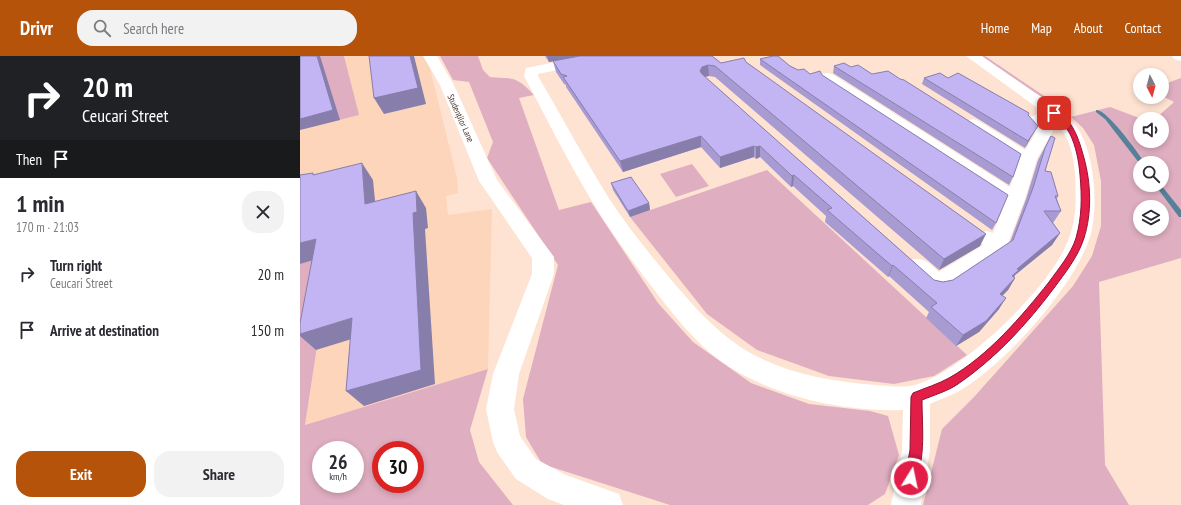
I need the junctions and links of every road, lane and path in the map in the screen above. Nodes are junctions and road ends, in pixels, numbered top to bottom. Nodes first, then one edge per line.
1 (430, 56) edge
2 (606, 56) edge
3 (973, 56) edge
4 (827, 77) edge
5 (1054, 113) junction
6 (962, 117) edge
7 (1028, 159) junction
8 (1016, 199) junction
9 (972, 228) edge
10 (998, 246) junction
11 (903, 252) edge
12 (917, 397) junction
13 (608, 505) edge
14 (906, 505) edge

1 - 13 street, Studenților Lane
2 - 12 street
3 - 5 street
4 - 8 street
5 - 7 street
5 - 12 street
6 - 7 street
7 - 8 street
8 - 10 street
9 - 10 street
10 - 11 street
12 - 14 street

